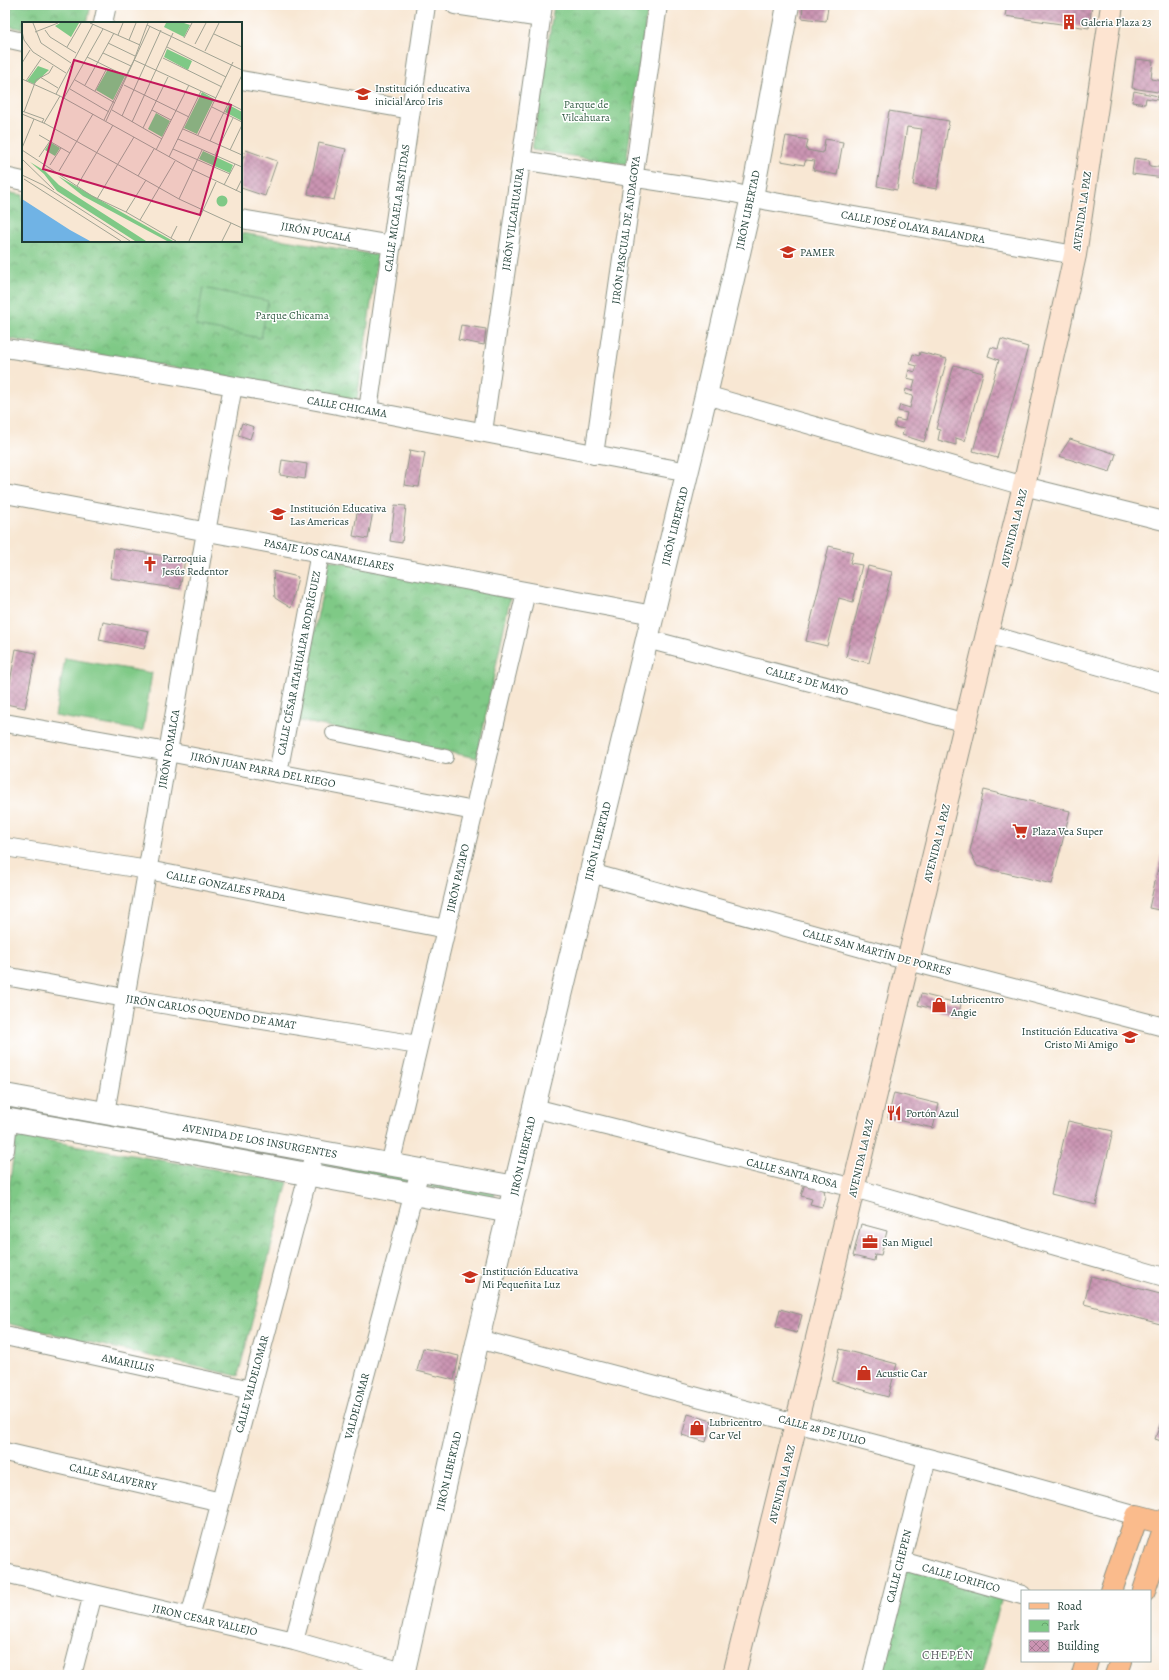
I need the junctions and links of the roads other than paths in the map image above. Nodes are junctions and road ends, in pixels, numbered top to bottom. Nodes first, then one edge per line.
1 (107, 5) edge
2 (426, 5) edge
3 (455, 5) edge
4 (658, 5) edge
5 (788, 5) edge
6 (1112, 5) edge
7 (542, 12) edge
8 (103, 22) edge
9 (5, 38) edge
10 (22, 42) edge
11 (242, 80) edge
12 (411, 110) junction
13 (521, 160) junction
14 (633, 177) junction
15 (5, 178) edge
16 (22, 181) edge
17 (752, 198) junction
18 (242, 219) edge
19 (392, 245) junction
20 (1075, 256) junction
21 (5, 348) edge
22 (233, 386) junction
23 (706, 395) junction
24 (368, 410) junction
25 (483, 432) junction
26 (594, 455) junction
27 (688, 472) junction
28 (1024, 486) junction
29 (5, 494) edge
30 (1164, 522) edge
31 (206, 531) junction
32 (320, 553) junction
33 (526, 592) junction
34 (653, 616) junction
35 (987, 634) junction
36 (647, 639) junction
37 (1164, 684) edge
38 (5, 723) edge
39 (966, 723) junction
40 (333, 733) dead end
41 (168, 752) junction
42 (446, 757) dead end
43 (278, 773) junction
44 (474, 811) junction
45 (5, 847) edge
46 (148, 870) junction
47 (590, 873) junction
48 (446, 929) junction
49 (908, 961) junction
50 (5, 976) edge
51 (125, 998) junction
52 (1164, 1027) edge
53 (418, 1045) junction
54 (5, 1094) edge
55 (534, 1108) junction
56 (104, 1112) junction
57 (7, 1120) edge
58 (5, 1150) edge
59 (315, 1150) junction
60 (390, 1165) junction
61 (420, 1170) junction
62 (308, 1174) junction
63 (515, 1187) junction
64 (854, 1188) junction
65 (413, 1194) junction
66 (510, 1212) junction
67 (1164, 1277) edge
68 (5, 1336) edge
69 (478, 1339) junction
70 (251, 1390) junction
71 (797, 1423) junction
72 (5, 1452) edge
73 (927, 1458) junction
74 (221, 1502) junction
75 (1136, 1516) junction
76 (1164, 1523) edge
77 (1164, 1529) edge
78 (901, 1561) junction
79 (5, 1574) edge
80 (1111, 1590) edge
81 (1144, 1590) edge
82 (93, 1594) junction
83 (1021, 1595) edge
84 (190, 1617) junction
85 (294, 1641) junction
86 (1088, 1662) edge
87 (1121, 1662) edge
88 (403, 1673) edge
89 (72, 1675) edge
90 (734, 1675) edge
91 (872, 1675) edge
92 (1083, 1675) edge
93 (1116, 1675) edge

1 - 8 street
2 - 12 street, CALLE MICAELA BASTIDAS
3 - 7 street
4 - 14 street, JIRÓN PASCUAL DE ANDAGOYA
5 - 17 street, JIRÓN LIBERTAD
6 - 20 main road, AVENIDA LA PAZ
7 - 13 street, JIRÓN VILCAHUAURA
9 - 10 street
11 - 12 street
12 - 19 street, CALLE MICAELA BASTIDAS
13 - 14 street, CALLE JOSÉ OLAYA BALANDRA
13 - 25 street, JIRÓN VILCAHUAURA
14 - 17 street, CALLE JOSÉ OLAYA BALANDRA
14 - 26 street, JIRÓN PASCUAL DE ANDAGOYA
15 - 16 street
17 - 20 street, CALLE JOSÉ OLAYA BALANDRA
17 - 23 street, JIRÓN LIBERTAD
18 - 19 street, JIRÓN PUCALÁ
19 - 24 street, CALLE MICAELA BASTIDAS
20 - 28 main road, AVENIDA LA PAZ
21 - 22 street, CALLE CHICAMA
22 - 24 street, CALLE CHICAMA
22 - 31 street, JIRÓN POMALCA
23 - 27 street, JIRÓN LIBERTAD
23 - 28 street
24 - 25 street, CALLE CHICAMA
25 - 26 street, CALLE CHICAMA
26 - 27 street, CALLE CHICAMA
27 - 34 street, JIRÓN LIBERTAD
28 - 30 street
28 - 35 main road, AVENIDA LA PAZ
29 - 31 street, PASAJE LOS CANAMELARES
31 - 32 street, PASAJE LOS CANAMELARES
31 - 41 street, JIRÓN POMALCA
32 - 33 street, PASAJE LOS CANAMELARES
32 - 43 street, CALLE CÉSAR ATAHUALPA RODRÍGUEZ
33 - 34 street, PASAJE LOS CANAMELARES
33 - 44 street, JIRÓN PATAPO
34 - 36 street, JIRÓN LIBERTAD
35 - 37 street
35 - 39 main road, AVENIDA LA PAZ
36 - 39 street, CALLE 2 DE MAYO
36 - 47 street, JIRÓN LIBERTAD
38 - 41 street, JIRÓN JUAN PARRA DEL RIEGO
39 - 49 main road, AVENIDA LA PAZ
40 - 42 street
41 - 43 street, JIRÓN JUAN PARRA DEL RIEGO
41 - 46 street, JIRÓN POMALCA
43 - 44 street, JIRÓN JUAN PARRA DEL RIEGO
44 - 48 street, JIRÓN PATAPO
45 - 46 street, CALLE GONZALES PRADA
46 - 48 street, CALLE GONZALES PRADA
46 - 51 street, JIRÓN POMALCA
47 - 49 street, CALLE SAN MARTÍN DE PORRES
47 - 55 street, JIRÓN LIBERTAD
48 - 53 street, JIRÓN PATAPO
49 - 52 street, CALLE SAN MARTÍN DE PORRES
49 - 64 main road, AVENIDA LA PAZ
50 - 51 street, JIRÓN CARLOS OQUENDO DE AMAT
51 - 53 street, JIRÓN CARLOS OQUENDO DE AMAT
51 - 56 street, JIRÓN POMALCA
53 - 60 street, JIRÓN PATAPO
54 - 56 street, AVENIDA DE LOS INSURGENTES
55 - 63 street, JIRÓN LIBERTAD
55 - 64 street, CALLE SANTA ROSA
56 - 59 street, AVENIDA DE LOS INSURGENTES
57 - 58 street
57 - 62 street, AVENIDA DE LOS INSURGENTES
59 - 60 street, AVENIDA DE LOS INSURGENTES
59 - 62 street, CALLE VALDELOMAR
60 - 61 street, AVENIDA DE LOS INSURGENTES
61 - 63 street, AVENIDA DE LOS INSURGENTES
61 - 65 street, VALDELOMAR
62 - 65 street, AVENIDA DE LOS INSURGENTES
62 - 70 street, CALLE VALDELOMAR
63 - 66 street, JIRÓN LIBERTAD
64 - 67 street, CALLE SANTA ROSA
64 - 71 main road, AVENIDA LA PAZ
65 - 66 street, AVENIDA DE LOS INSURGENTES
65 - 85 street, VALDELOMAR
66 - 69 street, JIRÓN LIBERTAD
68 - 70 street, AMARILLIS
69 - 71 street, CALLE 28 DE JULIO
69 - 88 street, JIRÓN LIBERTAD
70 - 74 street, CALLE VALDELOMAR
71 - 73 street, CALLE 28 DE JULIO
71 - 90 main road, AVENIDA LA PAZ
72 - 74 street, CALLE SALAVERRY
73 - 75 street, CALLE 28 DE JULIO
73 - 78 street, CALLE CHEPEN
74 - 84 street, CALLE VALDELOMAR
75 - 76 main road, CALLE 28 DE JULIO
75 - 80 main road
77 - 81 main road
78 - 83 street, CALLE LORIFICO
78 - 91 street, CALLE CHEPEN
79 - 82 street, JIRON CESAR VALLEJO
82 - 84 street, JIRON CESAR VALLEJO
82 - 89 street
84 - 85 street, JIRON CESAR VALLEJO
85 - 88 street, JIRON CESAR VALLEJO
86 - 92 main road
87 - 93 main road

